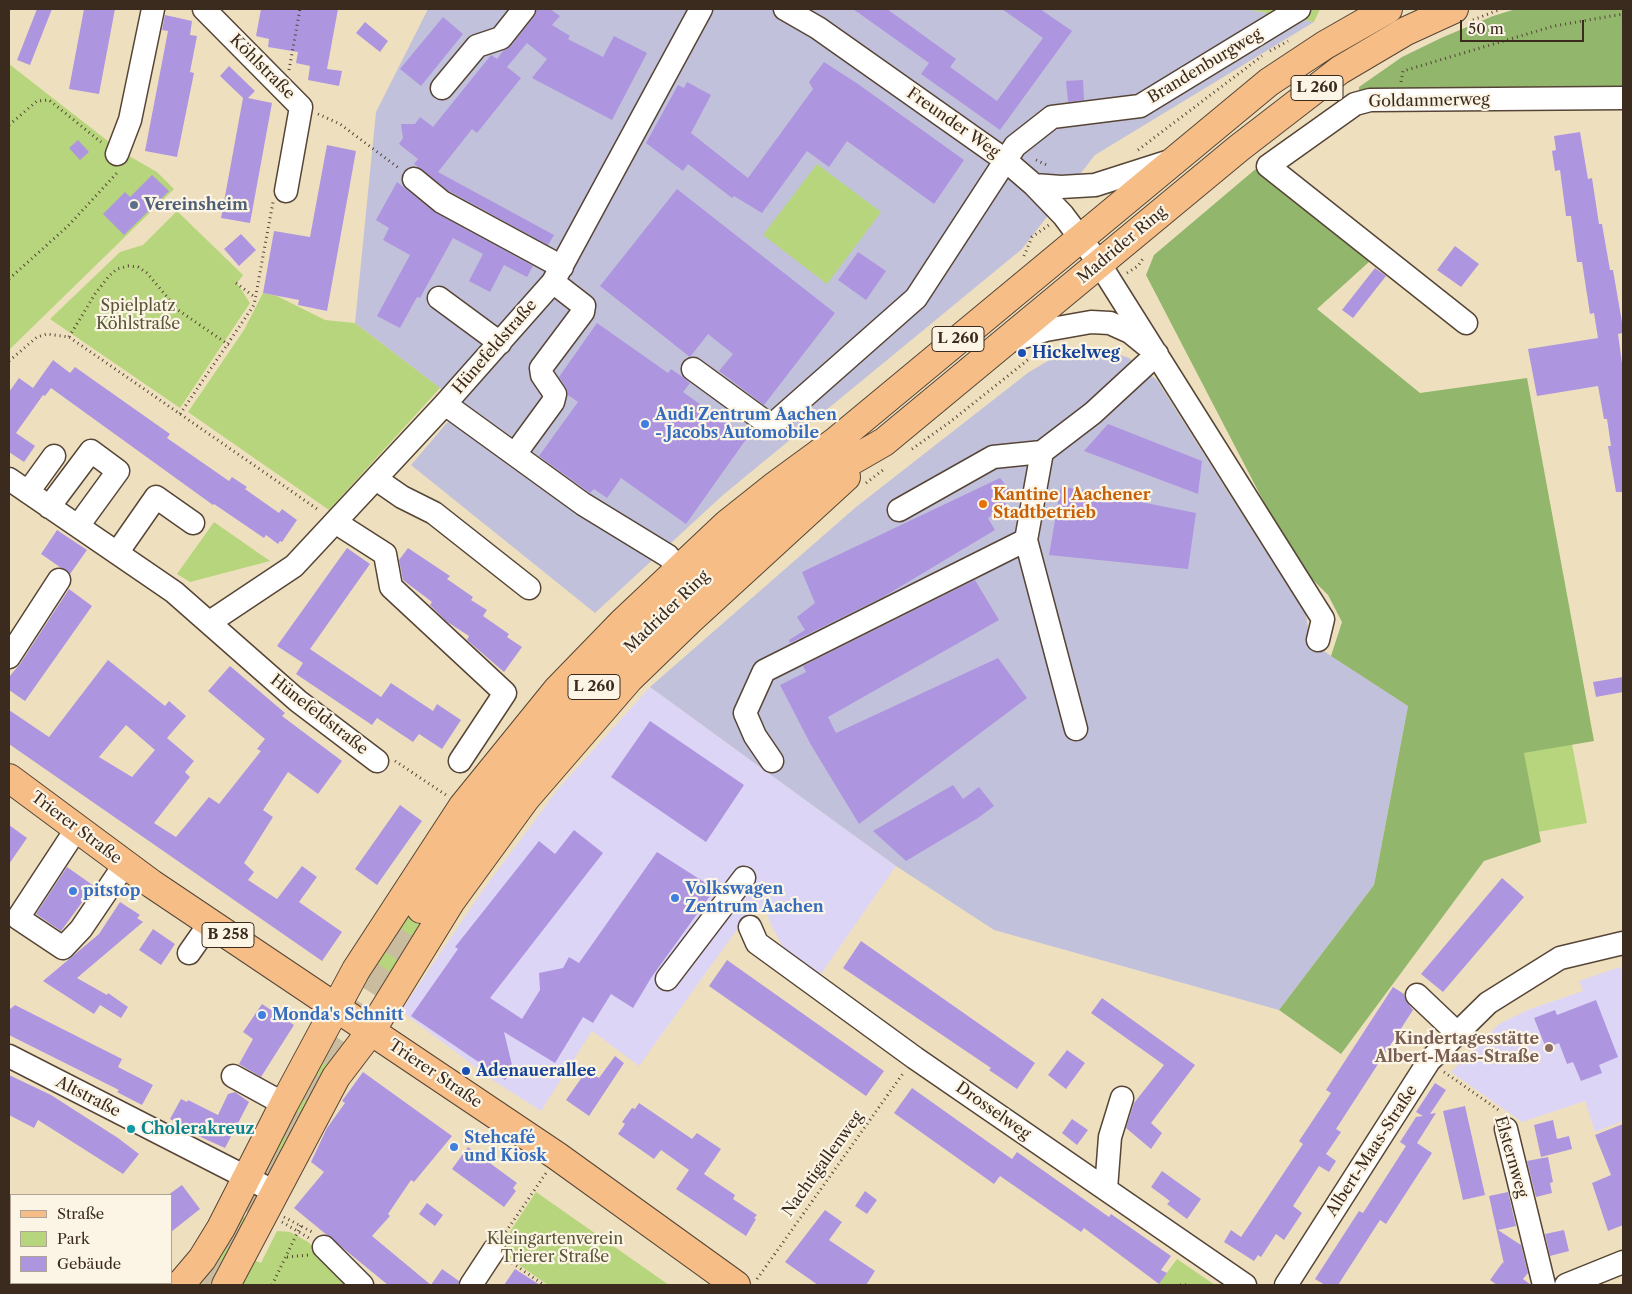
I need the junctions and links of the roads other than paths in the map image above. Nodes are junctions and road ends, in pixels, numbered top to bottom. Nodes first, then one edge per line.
1 (153, 9) edge
2 (204, 9) edge
3 (524, 9) edge
4 (701, 9) edge
5 (785, 9) edge
6 (1299, 9) edge
7 (1388, 9) edge
8 (1454, 9) edge
9 (442, 88) dead end
10 (1623, 98) edge
11 (1010, 153) junction
12 (117, 154) road end
13 (1171, 161) junction
14 (414, 180) road end
15 (1034, 185) junction
16 (286, 191) road end
17 (1081, 237) junction
18 (1099, 263) junction
19 (558, 275) junction
20 (439, 298) dead end
21 (1466, 323) dead end
22 (500, 343) junction
23 (1001, 344) junction
24 (1157, 354) junction
25 (693, 369) dead end
26 (445, 404) junction
27 (836, 441) junction
28 (1042, 452) junction
29 (514, 454) junction
30 (885, 455) junction
31 (54, 456) dead end
32 (9, 479) edge
33 (376, 479) junction
34 (28, 492) junction
35 (797, 492) junction
36 (49, 506) junction
37 (899, 510) dead end
38 (193, 522) dead end
39 (335, 522) junction
40 (78, 526) junction
41 (1026, 540) junction
42 (117, 553) junction
43 (679, 569) junction
44 (59, 580) dead end
45 (529, 588) dead end
46 (210, 622) junction
47 (1318, 640) dead end
48 (9, 657) edge
49 (1076, 729) dead end
50 (377, 761) road end
51 (460, 761) dead end
52 (772, 762) dead end
53 (9, 778) edge
54 (77, 828) junction
55 (125, 864) junction
56 (744, 878) dead end
57 (421, 909) tunnel mouth
58 (210, 923) junction
59 (750, 927) dead end
60 (1623, 943) edge
61 (189, 953) dead end
62 (667, 979) dead end
63 (1417, 995) dead end
64 (335, 1007) junction
65 (371, 1031) junction
66 (1457, 1033) junction
67 (9, 1056) edge
68 (233, 1076) dead end
69 (1122, 1098) dead end
70 (284, 1104) junction
71 (1506, 1128) road end
72 (247, 1178) junction
73 (1106, 1189) junction
74 (275, 1192) junction
75 (324, 1247) road end
76 (494, 1250) road end
77 (1623, 1262) edge
78 (1573, 1284) edge
79 (180, 1285) edge
80 (226, 1285) edge
81 (362, 1285) edge
82 (471, 1285) edge
83 (736, 1285) edge
84 (1245, 1285) edge
85 (1286, 1285) edge
86 (1544, 1285) edge

1 - 12 street
2 - 16 street, Köhlstraße
3 - 9 street
4 - 19 street, Hünefeldstraße
5 - 11 street, Freunder Weg
6 - 11 street, Brandenburgweg
7 - 13 main road, Madrider Ring / L 260
8 - 18 main road, Madrider Ring / L 260
10 - 21 street, Goldammerweg
11 - 15 street, Freunder Weg
11 - 25 street
13 - 15 street
13 - 17 main road, Madrider Ring / L 260
14 - 19 street
15 - 17 street, Freunder Weg
17 - 18 street, Freunder Weg
17 - 27 main road, Madrider Ring / L 260
18 - 23 main road, Madrider Ring / L 260
18 - 24 street, Freunder Weg
19 - 22 street, Hünefeldstraße
19 - 29 street
20 - 22 street
22 - 26 street, Hünefeldstraße
23 - 24 street
23 - 30 main road, Madrider Ring / L 260
24 - 28 street
24 - 47 street, Freunder Weg
26 - 29 street
26 - 33 street, Hünefeldstraße
27 - 35 main road, Madrider Ring / L 260
27 - 43 main road
28 - 37 street
28 - 41 street
29 - 43 street
30 - 35 main road, Madrider Ring / L 260
30 - 65 main road
31 - 34 street
32 - 34 street, Hünefeldstraße
33 - 39 street, Hünefeldstraße
33 - 45 street
34 - 36 street, Hünefeldstraße
35 - 57 main road, Madrider Ring / L 260
36 - 40 street, Hünefeldstraße
36 - 40 street
38 - 42 street
39 - 46 street, Hünefeldstraße
39 - 51 street
40 - 42 street, Hünefeldstraße
41 - 49 street
41 - 52 street
42 - 46 street, Hünefeldstraße
43 - 64 main road
44 - 48 street
46 - 50 street, Hünefeldstraße
53 - 54 main road, Trierer Straße / B 258
54 - 55 main road, Trierer Straße / B 258
54 - 55 street
55 - 58 main road, Trierer Straße / B 258
56 - 62 street
58 - 61 street
58 - 64 main road, Trierer Straße / B 258
59 - 73 street, Drosselweg
60 - 66 street, Albert-Maas-Straße
63 - 66 street
64 - 65 main road, Trierer Straße / B 258
64 - 70 main road
65 - 74 main road
65 - 83 main road, Trierer Straße / B 258
66 - 85 street, Albert-Maas-Straße
67 - 72 street, Altstraße
68 - 70 street
69 - 73 street
70 - 72 main road
71 - 86 street, Elsternweg
72 - 74 street, Altstraße
72 - 79 main road
73 - 84 street, Drosselweg
74 - 80 main road
75 - 81 street
76 - 82 street
77 - 78 street

